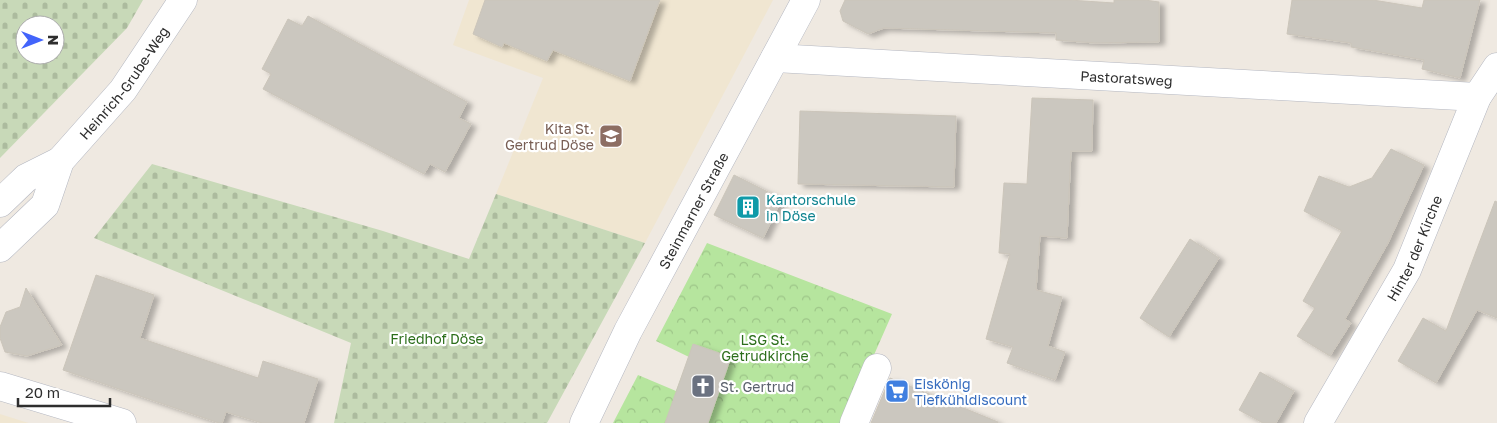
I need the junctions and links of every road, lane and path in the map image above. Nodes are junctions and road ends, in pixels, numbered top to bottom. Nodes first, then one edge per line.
1 (183, 0) edge
2 (806, 0) edge
3 (775, 58) junction
4 (1497, 67) edge
5 (1477, 97) junction
6 (60, 162) junction
7 (0, 202) edge
8 (0, 248) edge
9 (877, 368) dead end
10 (0, 386) edge
11 (122, 423) edge
12 (584, 423) edge
13 (854, 423) edge
14 (1318, 423) edge

1 - 6 street, Heinrich-Grube-Weg
2 - 3 street, Steinmarner Straße
3 - 5 street, Pastoratsweg
3 - 12 street, Steinmarner Straße
4 - 5 street, Hinter der Kirche
5 - 14 street, Hinter der Kirche
6 - 7 street, Heinrich-Grube-Weg
6 - 8 street, Heinrich-Grube-Weg
9 - 13 street
10 - 11 street

